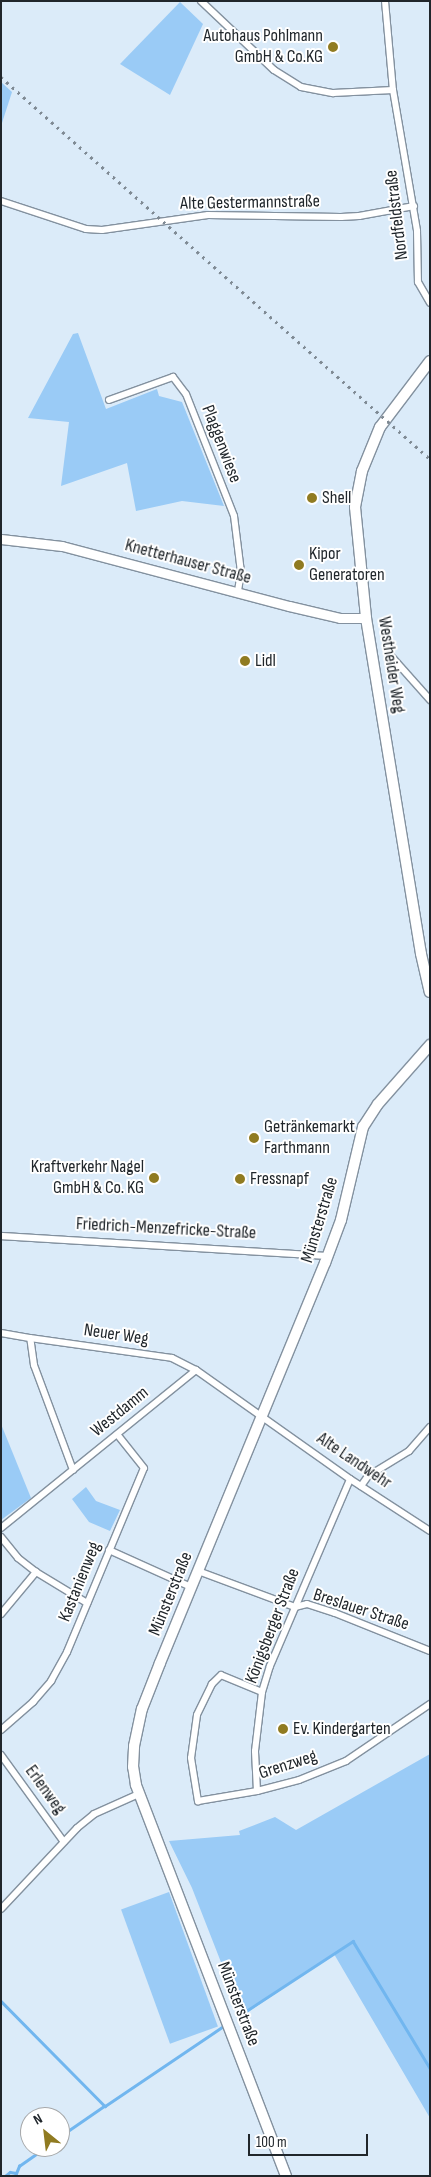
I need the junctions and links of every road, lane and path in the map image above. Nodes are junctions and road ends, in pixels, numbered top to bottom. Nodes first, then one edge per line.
1 (201, 1) edge
2 (385, 1) edge
3 (393, 90) junction
4 (1, 201) edge
5 (414, 206) junction
6 (430, 303) edge
7 (430, 361) edge
8 (110, 400) dead end
9 (1, 539) edge
10 (238, 592) junction
11 (366, 618) junction
12 (391, 656) dead end
13 (430, 700) edge
14 (430, 992) edge
15 (430, 1045) edge
16 (1, 1236) edge
17 (328, 1256) junction
18 (1, 1333) edge
19 (30, 1338) junction
20 (196, 1370) junction
21 (262, 1415) junction
22 (430, 1428) edge
23 (117, 1434) junction
24 (73, 1470) junction
25 (350, 1479) junction
26 (361, 1486) junction
27 (1, 1528) edge
28 (430, 1530) edge
29 (1, 1537) edge
30 (109, 1550) junction
31 (198, 1571) junction
32 (36, 1572) junction
33 (191, 1587) junction
34 (87, 1603) junction
35 (295, 1607) junction
36 (1, 1614) edge
37 (430, 1651) edge
38 (262, 1692) junction
39 (430, 1704) edge
40 (1, 1730) edge
41 (1, 1755) edge
42 (257, 1791) junction
43 (139, 1794) junction
44 (64, 1842) junction
45 (1, 1909) edge
46 (286, 2176) edge

1 - 3 street
2 - 3 street, Nordfeldstraße
3 - 5 street, Nordfeldstraße
4 - 5 street, Alte Gestermannstraße
5 - 6 street, Nordfeldstraße
7 - 11 main road, Westheider Weg
8 - 10 street, Plaggenwiese
9 - 10 street, Knetterhauser Straße
10 - 11 street, Knetterhauser Straße
11 - 14 main road, Westheider Weg
12 - 13 street
15 - 17 main road, Münsterstraße
16 - 17 street, Friedrich-Menzefricke-Straße
17 - 21 main road, Münsterstraße
18 - 19 street, Neuer Weg
19 - 20 street, Neuer Weg
19 - 24 street
20 - 21 street
20 - 23 street, Westdamm
21 - 25 street, Alte Landwehr
21 - 31 main road, Münsterstraße
22 - 26 street
23 - 24 street, Westdamm
23 - 30 street, Kastanienweg
24 - 27 street, Westdamm
25 - 26 street, Alte Landwehr
25 - 35 street, Königsberger Straße
26 - 28 street, Alte Landwehr
29 - 32 street
30 - 33 street
30 - 34 street, Kastanienweg
31 - 33 main road, Münsterstraße
31 - 35 street, Breslauer Straße
32 - 34 street
32 - 36 street
33 - 43 main road, Münsterstraße
34 - 40 street, Kastanienweg
35 - 37 street, Breslauer Straße
35 - 38 street, Königsberger Straße
38 - 42 street, Königsberger Straße
38 - 42 street, Grenzweg
39 - 42 street, Grenzweg
41 - 44 street, Erlenweg
43 - 44 street
43 - 46 main road, Münsterstraße
44 - 45 street

